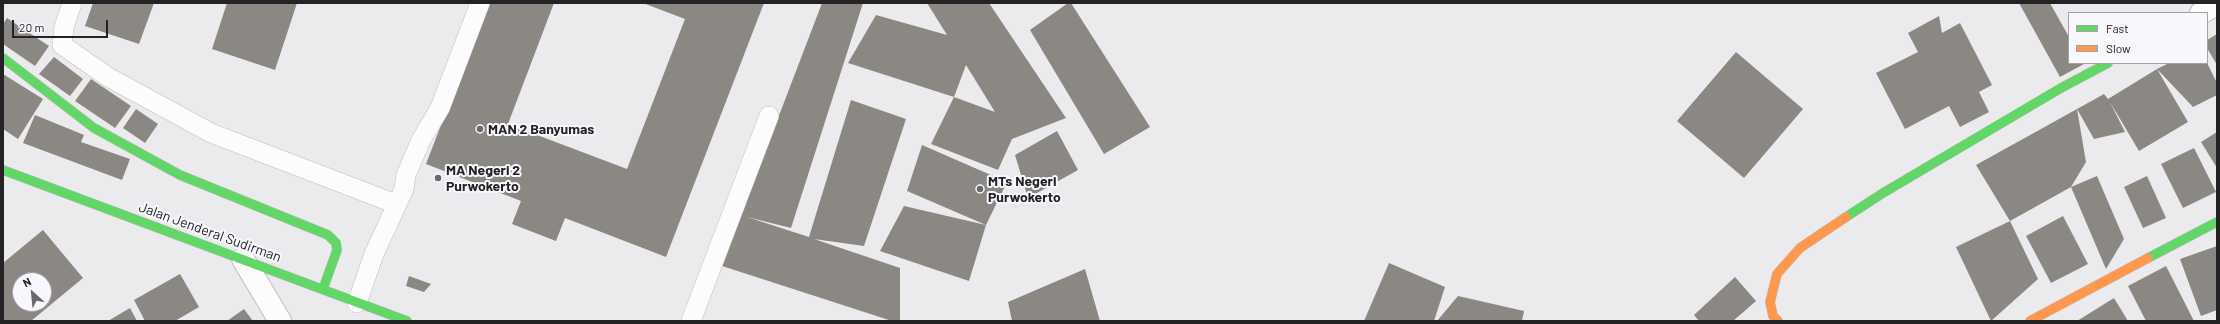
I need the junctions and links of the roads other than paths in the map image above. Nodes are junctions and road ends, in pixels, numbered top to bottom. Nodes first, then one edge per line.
1 (72, 3) edge
2 (480, 3) edge
3 (2217, 4) edge
4 (2203, 12) edge
5 (3, 58) edge
6 (2106, 64) edge
7 (769, 116) dead end
8 (3, 170) edge
9 (396, 204) junction
10 (2217, 222) edge
11 (243, 259) junction
12 (323, 289) junction
13 (358, 302) junction
14 (280, 321) edge
15 (407, 321) edge
16 (691, 321) edge
17 (1778, 321) edge
18 (2030, 321) edge

1 - 9 lane
2 - 9 lane
3 - 4 street
5 - 12 street
6 - 17 street
7 - 16 lane
8 - 11 street, Jalan Jenderal Sudirman
9 - 13 lane
10 - 18 street
11 - 12 street, Jalan Jenderal Sudirman
11 - 14 street
12 - 13 street, Jalan Jenderal Sudirman
13 - 15 street, Jalan Jenderal Sudirman

